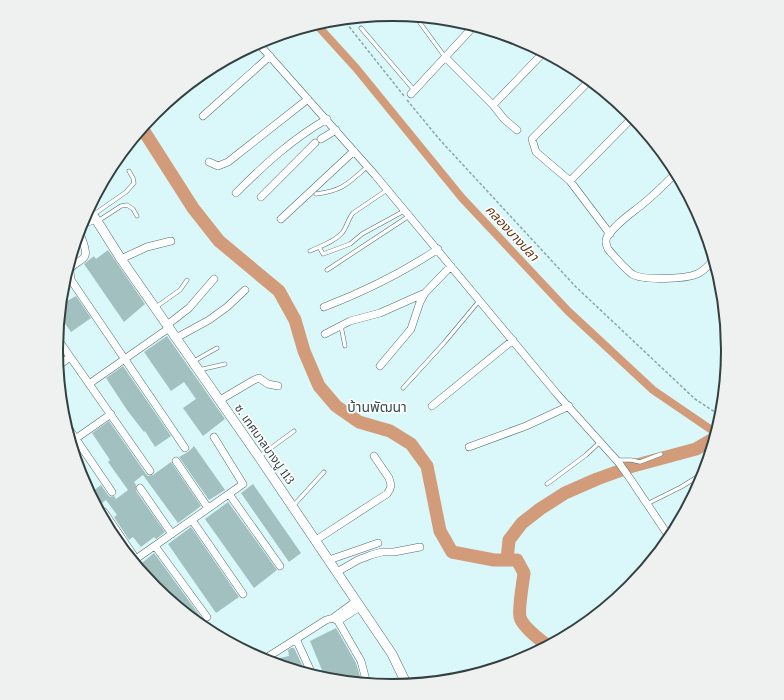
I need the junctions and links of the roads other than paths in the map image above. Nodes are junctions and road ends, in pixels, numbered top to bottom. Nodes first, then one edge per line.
1 (420, 23) edge
2 (361, 28) dead end
3 (470, 30) edge
4 (263, 47) edge
5 (270, 56) junction
6 (540, 56) edge
7 (445, 57) junction
8 (586, 84) edge
9 (412, 92) joint
10 (308, 99) junction
11 (493, 105) junction
12 (203, 116) dead end
13 (327, 119) junction
14 (629, 121) edge
15 (336, 130) junction
16 (517, 130) dead end
17 (354, 151) junction
18 (209, 162) dead end
19 (368, 166) junction
20 (128, 171) dead end
21 (672, 177) edge
22 (570, 181) junction
23 (388, 190) junction
24 (236, 193) dead end
25 (316, 194) dead end
26 (261, 197) dead end
27 (407, 213) junction
28 (93, 214) edge
29 (137, 216) dead end
30 (95, 218) junction
31 (281, 219) dead end
32 (90, 220) edge
33 (610, 234) junction
34 (82, 239) edge
35 (172, 241) dead end
36 (319, 247) junction
37 (438, 249) junction
38 (310, 251) dead end
39 (120, 259) junction
40 (710, 264) edge
41 (74, 265) edge
42 (451, 266) junction
43 (327, 270) dead end
44 (214, 279) dead end
45 (187, 280) dead end
46 (70, 281) edge
47 (245, 290) dead end
48 (425, 293) junction
49 (479, 300) junction
50 (324, 307) dead end
51 (155, 308) junction
52 (341, 326) junction
53 (168, 327) junction
54 (325, 334) dead end
55 (176, 338) junction
56 (513, 340) junction
57 (345, 346) dead end
58 (63, 347) edge
59 (217, 348) dead end
60 (70, 357) junction
61 (124, 359) junction
62 (64, 362) edge
63 (193, 362) junction
64 (225, 364) dead end
65 (380, 366) dead end
66 (199, 370) junction
67 (89, 384) junction
68 (278, 386) dead end
69 (403, 388) dead end
70 (220, 400) junction
71 (432, 406) dead end
72 (569, 406) junction
73 (110, 414) junction
74 (294, 431) dead end
75 (214, 437) dead end
76 (75, 439) edge
77 (600, 442) junction
78 (77, 445) edge
79 (469, 447) dead end
80 (185, 448) dead end
81 (661, 454) dead end
82 (374, 456) dead end
83 (259, 457) junction
84 (176, 461) dead end
85 (617, 462) junction
86 (150, 471) dead end
87 (324, 472) dead end
88 (695, 478) edge
89 (547, 484) dead end
90 (140, 488) dead end
91 (112, 492) dead end
92 (229, 494) junction
93 (647, 504) junction
94 (293, 506) junction
95 (208, 508) junction
96 (192, 520) junction
97 (666, 533) edge
98 (172, 534) junction
99 (316, 540) junction
100 (378, 543) dead end
101 (155, 546) junction
102 (420, 548) dead end
103 (137, 558) edge
104 (329, 560) junction
105 (280, 566) dead end
106 (337, 572) junction
107 (243, 594) dead end
108 (358, 604) junction
109 (207, 616) dead end
110 (335, 619) junction
111 (296, 639) junction
112 (270, 656) edge
113 (310, 669) edge
114 (365, 678) edge
115 (405, 678) edge

1 - 7 lane
2 - 9 lane
3 - 7 street
4 - 5 street
5 - 10 street
5 - 12 street
6 - 11 street
7 - 9 street
7 - 11 street
8 - 22 street
10 - 13 street
10 - 18 street
11 - 16 street
13 - 15 street
13 - 24 street
14 - 22 street
15 - 17 street
15 - 26 street
17 - 19 street
17 - 31 street
19 - 23 street
19 - 25 lane
20 - 30 lane
21 - 33 street
22 - 33 street
23 - 27 street
23 - 36 lane
27 - 36 lane
27 - 37 street
27 - 43 lane
28 - 30 street
29 - 30 lane
30 - 32 street
30 - 39 street, ซ. เทศบาลบางปู 113
33 - 40 street
34 - 41 street
35 - 39 street
36 - 38 lane
37 - 42 street
37 - 50 street
39 - 51 street, ซ. เทศบาลบางปู 113
42 - 48 street
42 - 49 street
44 - 53 street
45 - 51 lane
46 - 61 street
47 - 55 street
48 - 52 street
48 - 65 street
49 - 56 street
49 - 69 lane
51 - 53 street, ซ. เทศบาลบางปู 113
52 - 54 street
52 - 57 lane
53 - 55 street, ซ. เทศบาลบางปู 113
53 - 61 street
55 - 63 street, ซ. เทศบาลบางปู 113
56 - 71 street
56 - 72 street
58 - 60 street
59 - 63 lane
60 - 62 street
60 - 67 street
61 - 67 street
61 - 80 street
63 - 66 street, ซ. เทศบาลบางปู 113
64 - 66 lane
66 - 70 street, ซ. เทศบาลบางปู 113
67 - 73 street
68 - 70 street
70 - 83 street, ซ. เทศบาลบางปู 113
72 - 77 street
72 - 79 street
73 - 76 street
73 - 86 street
74 - 83 lane
75 - 92 street
77 - 85 street
77 - 89 lane
78 - 91 street
81 - 85 lane
82 - 99 street
83 - 94 street, ซ. เทศบาลบางปู 113
84 - 95 street
85 - 93 street
87 - 94 lane
88 - 93 lane
90 - 98 street
92 - 95 street
92 - 105 street
93 - 97 street
94 - 99 street, ซ. เทศบาลบางปู 113
95 - 96 street
96 - 98 street
96 - 107 street
98 - 101 street
99 - 104 street, ซ. เทศบาลบางปู 113
100 - 104 street
101 - 103 street
101 - 109 street
102 - 106 street
104 - 106 street, ซ. เทศบาลบางปู 113
106 - 108 street, ซ. เทศบาลบางปู 113
108 - 110 street
108 - 115 street, ซ. เทศบาลบางปู 113
110 - 111 street
110 - 114 street
111 - 112 street
111 - 113 street

